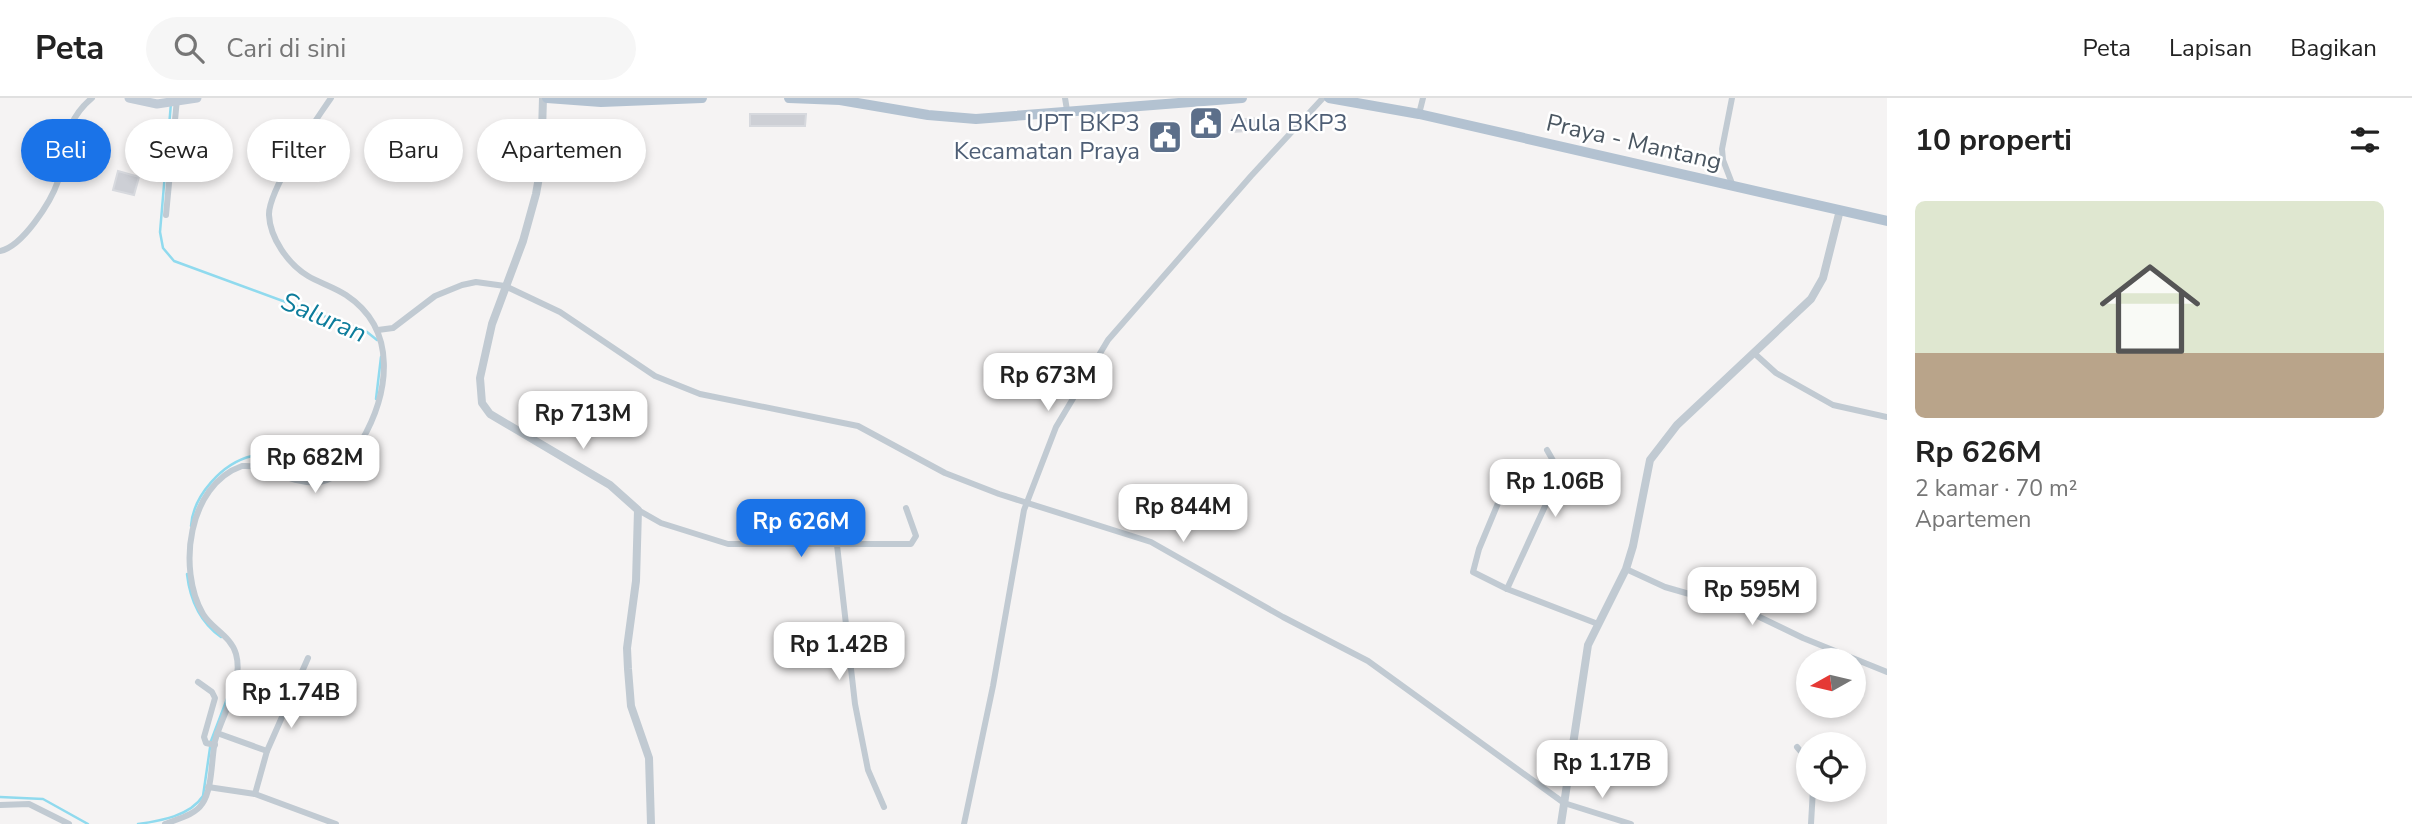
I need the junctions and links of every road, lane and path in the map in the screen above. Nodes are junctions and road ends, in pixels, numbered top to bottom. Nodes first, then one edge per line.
1 (92, 98) edge
2 (129, 98) edge
3 (197, 98) edge
4 (331, 98) edge
5 (545, 98) edge
6 (702, 98) edge
7 (789, 98) edge
8 (1065, 98) edge
9 (1242, 98) edge
10 (1323, 98) edge
11 (1329, 98) edge
12 (1423, 98) edge
13 (1732, 98) edge
14 (640, 99) edge
15 (176, 101) edge
16 (864, 101) edge
17 (1067, 110) junction
18 (1419, 114) junction
19 (1734, 186) junction
20 (1840, 210) junction
21 (166, 215) dead end
22 (1887, 221) edge
23 (0, 251) edge
24 (505, 286) junction
25 (378, 330) junction
26 (1755, 354) junction
27 (1887, 417) edge
28 (1547, 450) dead end
29 (1506, 484) dead end
30 (1027, 501) junction
31 (906, 508) dead end
32 (638, 510) junction
33 (837, 545) junction
34 (1626, 569) junction
35 (1507, 589) junction
36 (1598, 624) junction
37 (308, 658) dead end
38 (1887, 672) edge
39 (198, 682) dead end
40 (217, 733) junction
41 (211, 744) junction
42 (267, 751) junction
43 (208, 787) junction
44 (255, 794) junction
45 (1812, 802) edge
46 (1564, 803) junction
47 (0, 805) edge
48 (884, 807) dead end
49 (69, 824) edge
50 (165, 824) edge
51 (336, 824) edge
52 (650, 824) edge
53 (964, 824) edge
54 (1561, 824) edge
55 (1631, 824) edge
56 (1811, 824) edge

1 - 23 street
2 - 15 main road
3 - 15 main road
4 - 25 street
5 - 14 main road
5 - 24 street
6 - 14 main road
7 - 16 main road
8 - 17 street
9 - 17 main road
10 - 30 street
11 - 18 main road, Praya - Mantang
12 - 18 street
13 - 19 street
15 - 21 street
16 - 17 main road
18 - 19 main road, Praya - Mantang
19 - 20 main road, Praya - Mantang
20 - 22 main road, Praya - Mantang
20 - 26 street
24 - 25 street
24 - 30 street
24 - 32 street
25 - 40 street
26 - 27 street
26 - 34 street
28 - 35 street
29 - 35 street
30 - 46 street
30 - 53 street
31 - 33 street
32 - 33 street
32 - 52 street
33 - 48 street
34 - 36 street
34 - 38 street
35 - 36 street
36 - 46 street
37 - 42 street
39 - 41 street
40 - 41 street
40 - 42 street
41 - 43 street
42 - 44 street
43 - 44 street
43 - 50 street
44 - 51 street
45 - 56 street
46 - 54 street
46 - 55 street
47 - 49 street

